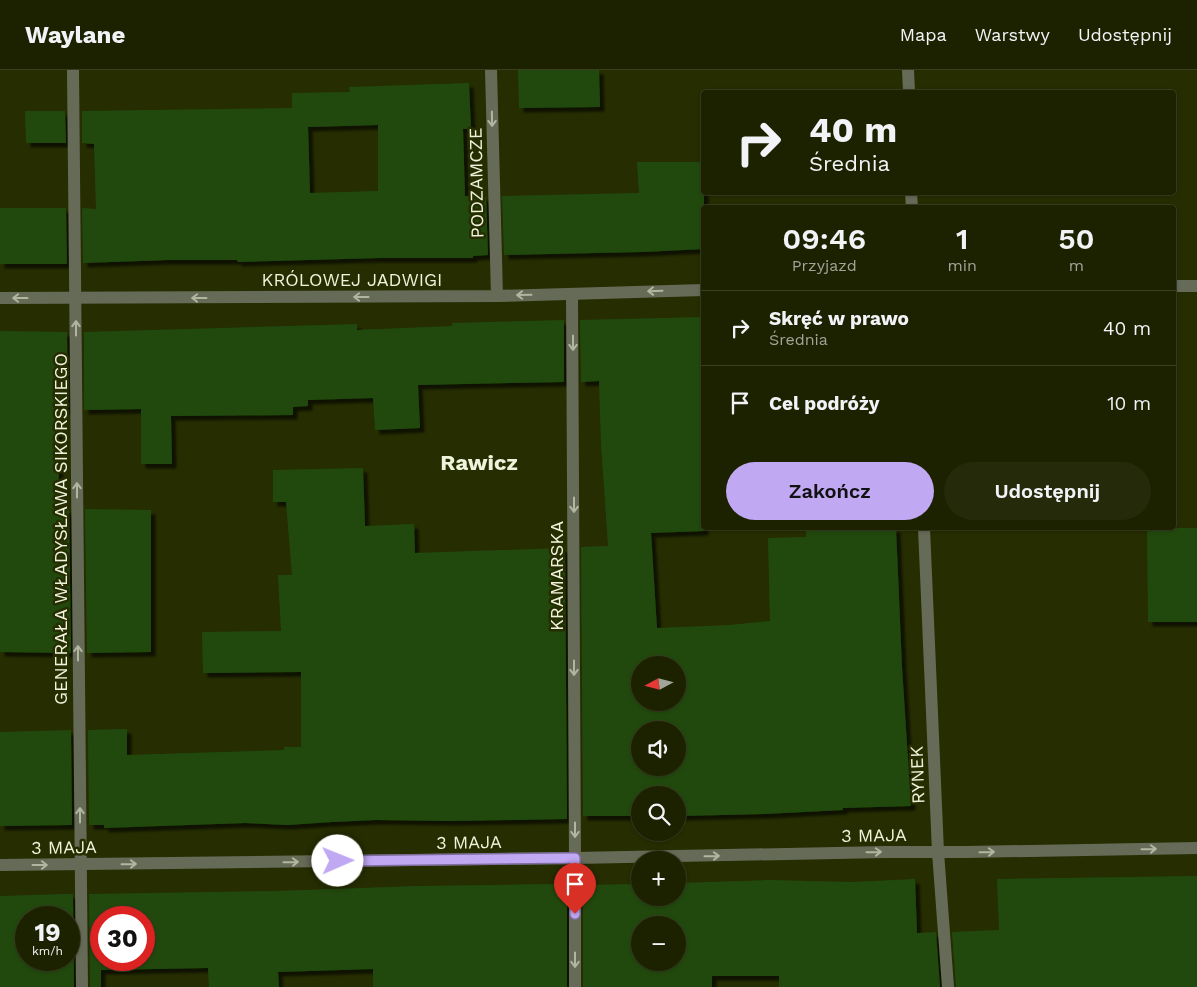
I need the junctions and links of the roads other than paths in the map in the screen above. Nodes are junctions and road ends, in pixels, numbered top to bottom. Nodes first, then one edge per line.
1 (72, 70) edge
2 (491, 70) edge
3 (908, 70) edge
4 (909, 90) edge
5 (1176, 286) edge
6 (1197, 286) edge
7 (701, 290) edge
8 (572, 294) junction
9 (497, 296) junction
10 (0, 298) edge
11 (76, 298) junction
12 (924, 530) edge
13 (1197, 848) edge
14 (938, 852) junction
15 (575, 858) junction
16 (80, 864) junction
17 (0, 865) edge
18 (82, 987) edge
19 (575, 987) edge
20 (948, 987) edge

1 - 11 street, GENERAŁA WŁADYSŁAWA SIKORSKIEGO
2 -> 9 street, PODZAMCZE
3 - 4 street
5 - 6 street
7 -> 8 street, KRÓLOWEJ JADWIGI
8 -> 9 street, KRÓLOWEJ JADWIGI
8 -> 15 street, KRAMARSKA
9 -> 11 street, KRÓLOWEJ JADWIGI
11 -> 10 street, KRÓLOWEJ JADWIGI
16 -> 11 street, GENERAŁA WŁADYSŁAWA SIKORSKIEGO
12 - 14 street, RYNEK
14 -> 13 street
15 -> 14 street, 3 MAJA
14 - 20 street, RYNEK
16 -> 15 street, 3 MAJA
15 -> 19 street, KRAMARSKA
17 -> 16 street, 3 MAJA
16 - 18 street, GENERAŁA WŁADYSŁAWA SIKORSKIEGO

